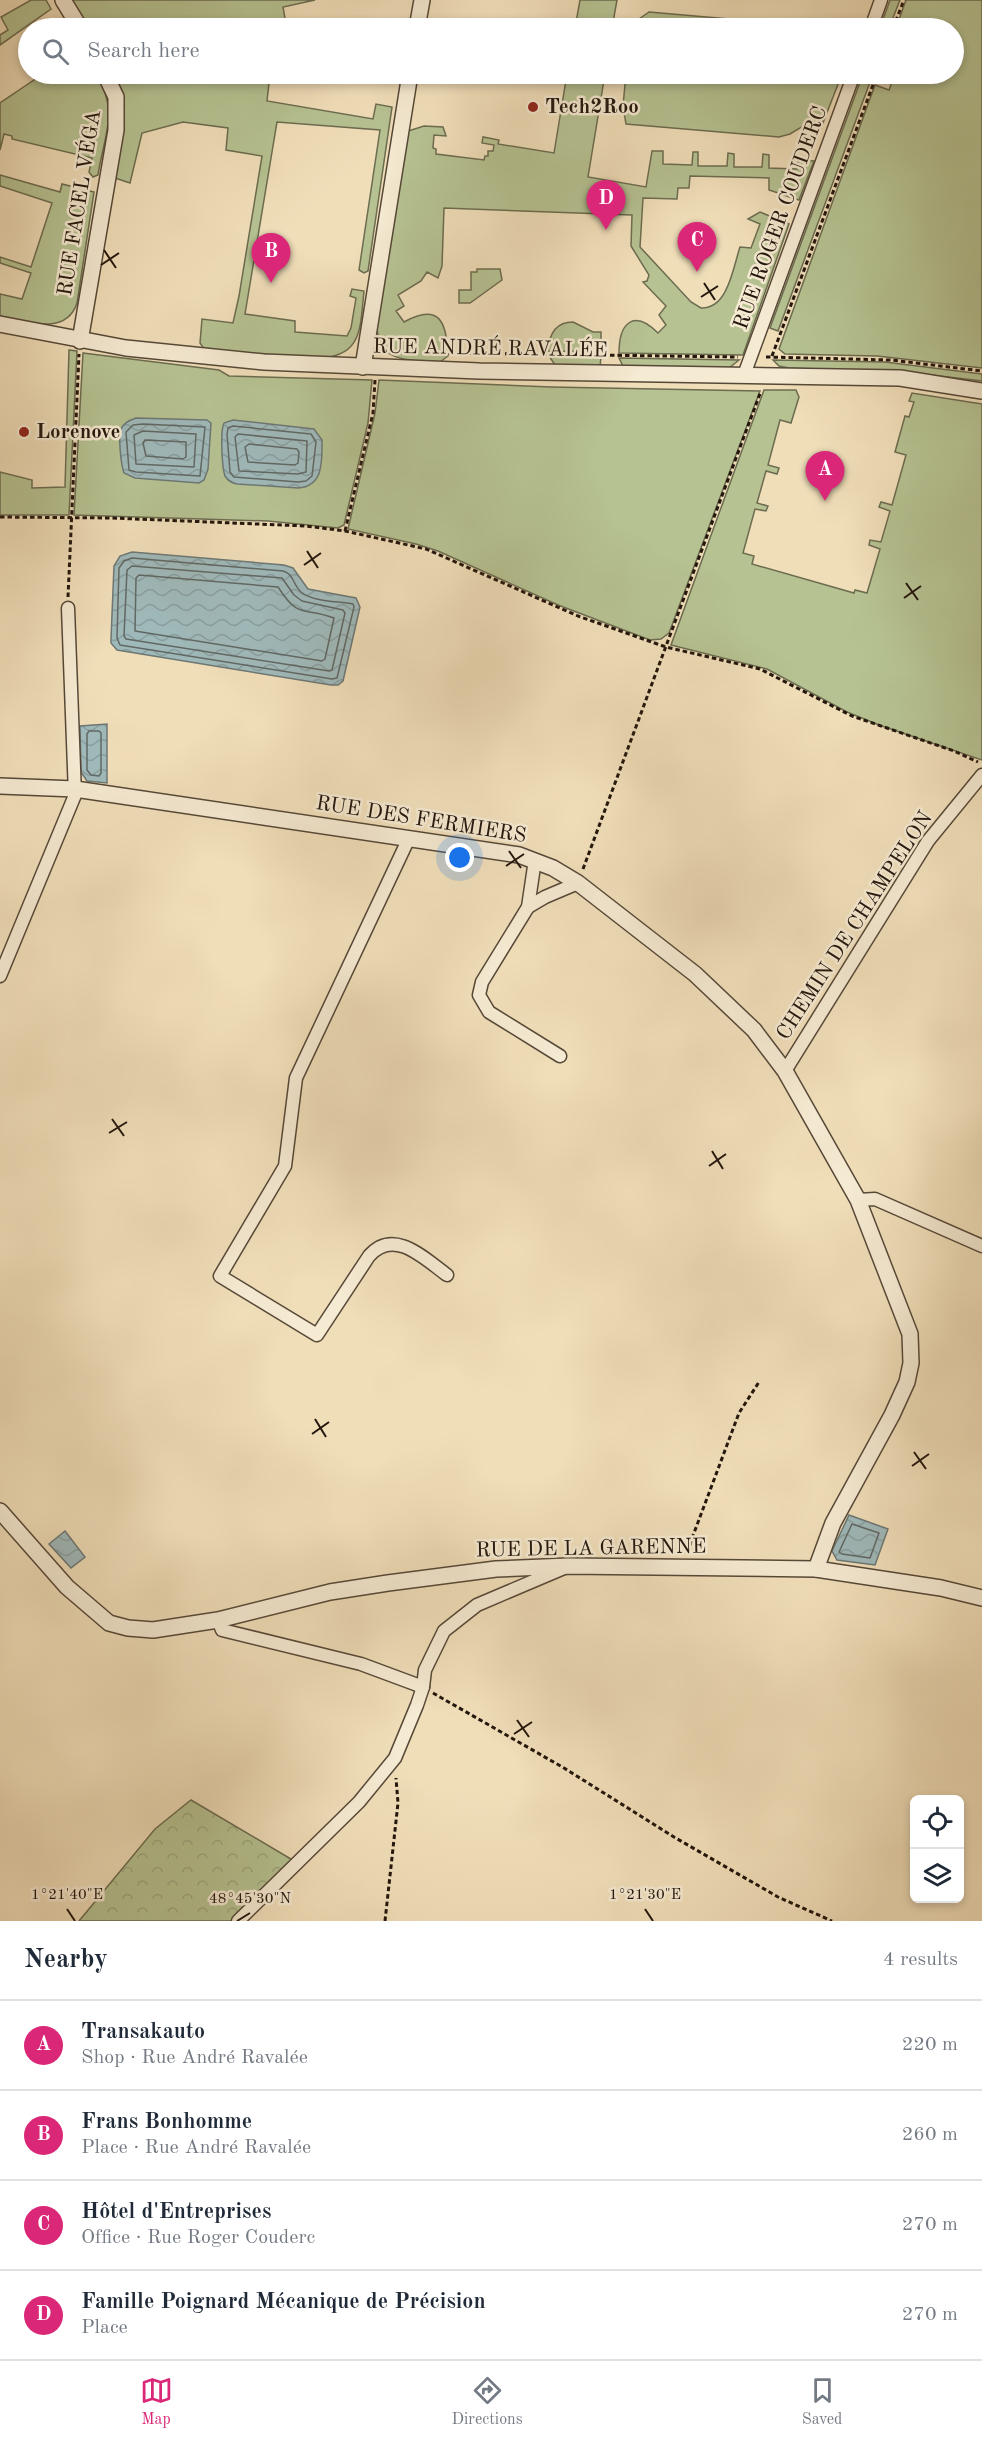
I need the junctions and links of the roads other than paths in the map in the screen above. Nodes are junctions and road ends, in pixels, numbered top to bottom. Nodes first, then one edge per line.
1 (63, 0) edge
2 (422, 0) edge
3 (881, 0) edge
4 (74, 18) edge
5 (419, 18) edge
6 (875, 18) edge
7 (110, 84) edge
8 (409, 84) edge
9 (850, 84) edge
10 (0, 324) edge
11 (80, 341) junction
12 (370, 367) junction
13 (744, 375) junction
14 (982, 391) edge
15 (68, 608) road end
16 (982, 775) edge
17 (0, 786) edge
18 (75, 789) junction
19 (409, 838) junction
20 (536, 860) junction
21 (578, 883) junction
22 (528, 907) junction
23 (0, 976) edge
24 (560, 1056) dead end
25 (785, 1071) junction
26 (858, 1200) junction
27 (982, 1246) edge
28 (447, 1275) dead end
29 (0, 1511) edge
30 (568, 1566) junction
31 (816, 1569) junction
32 (982, 1598) edge
33 (218, 1620) junction
34 (423, 1687) junction
35 (238, 1921) edge

1 - 4 street
2 - 5 street
3 - 6 street
7 - 11 street, RUE FACEL VÉGA
8 - 12 street
9 - 13 street, RUE ROGER COUDERC
10 - 11 street, RUE ANDRÉ RAVALÉE
11 - 12 street, RUE ANDRÉ RAVALÉE
12 - 13 street, RUE ANDRÉ RAVALÉE
13 - 14 street, RUE ANDRÉ RAVALÉE
15 - 18 street
16 - 25 street, CHEMIN DE CHAMPELON
17 - 18 street, RUE DES FERMIERS
18 - 19 street, RUE DES FERMIERS
18 - 23 street
19 - 20 street, RUE DES FERMIERS
19 - 28 street
20 - 21 street, RUE DES FERMIERS
20 - 22 street
21 - 22 street
21 - 25 street, RUE DES FERMIERS
22 - 24 street
25 - 26 street, RUE DES FERMIERS
26 - 27 street
26 - 31 street, RUE DES FERMIERS
29 - 33 street, RUE DE LA GARENNE
30 - 31 street, RUE DE LA GARENNE
30 - 33 street, RUE DE LA GARENNE
30 - 34 street
31 - 32 street, RUE DE LA GARENNE
33 - 34 street
34 - 35 street

